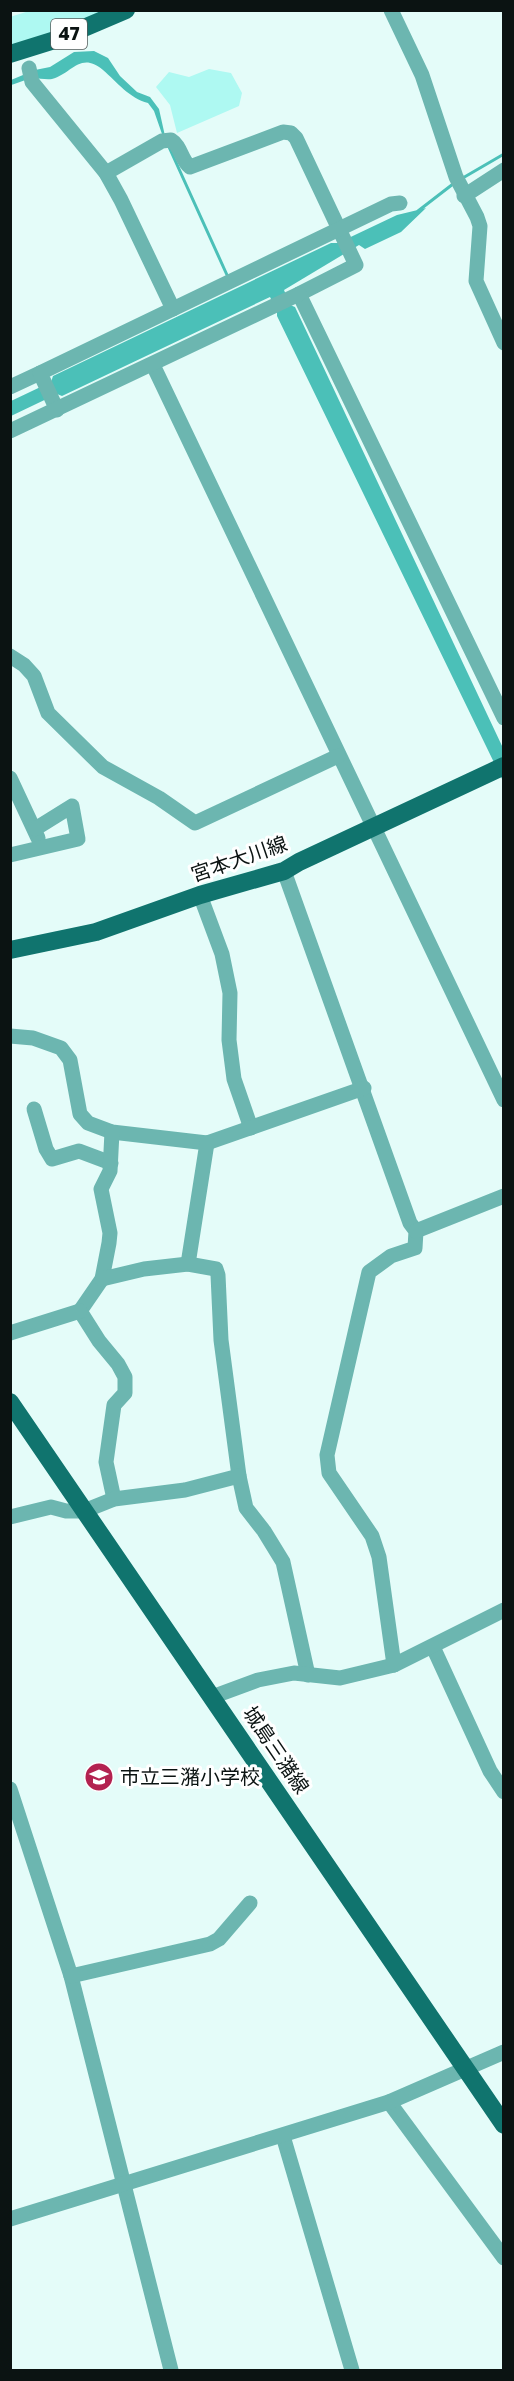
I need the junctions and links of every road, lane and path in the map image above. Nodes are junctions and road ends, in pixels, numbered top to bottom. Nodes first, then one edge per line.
1 (126, 10) edge
2 (391, 10) edge
3 (10, 54) edge
4 (31, 75) dead end
5 (504, 170) edge
6 (106, 173) junction
7 (460, 187) junction
8 (400, 203) dead end
9 (341, 232) junction
10 (295, 296) junction
11 (173, 309) junction
12 (504, 343) edge
13 (153, 365) junction
14 (42, 377) junction
15 (10, 387) edge
16 (54, 405) junction
17 (10, 431) edge
18 (10, 656) edge
19 (504, 718) edge
20 (338, 756) junction
21 (504, 766) edge
22 (10, 778) edge
23 (375, 828) junction
24 (35, 829) junction
25 (41, 848) junction
26 (10, 855) edge
27 (284, 871) junction
28 (200, 896) junction
29 (10, 950) edge
30 (10, 1036) edge
31 (364, 1088) junction
32 (504, 1100) edge
33 (34, 1109) dead end
34 (251, 1128) junction
35 (112, 1132) junction
36 (207, 1143) junction
37 (111, 1163) junction
38 (504, 1196) edge
39 (416, 1231) junction
40 (188, 1264) junction
41 (102, 1278) junction
42 (80, 1311) junction
43 (10, 1333) edge
44 (10, 1402) edge
45 (238, 1476) junction
46 (114, 1499) junction
47 (84, 1511) junction
48 (10, 1517) edge
49 (504, 1610) edge
50 (433, 1647) junction
51 (394, 1665) junction
52 (308, 1675) junction
53 (212, 1697) junction
54 (10, 1789) edge
55 (504, 1792) edge
56 (14, 1810) edge
57 (250, 1903) dead end
58 (71, 1976) junction
59 (504, 2052) edge
60 (465, 2070) junction
61 (389, 2102) junction
62 (504, 2125) edge
63 (283, 2136) junction
64 (123, 2185) junction
65 (10, 2219) edge
66 (504, 2258) edge
67 (171, 2370) edge
68 (352, 2370) edge

1 - 3 main road, 47
2 - 7 street
4 - 6 street
5 - 7 street
6 - 9 street
6 - 11 street
7 - 12 street
8 - 9 street
9 - 10 street
9 - 11 street
10 - 13 street
10 - 19 street
11 - 14 street
13 - 16 street
13 - 20 street
14 - 15 street
14 - 16 street
16 - 17 street
18 - 20 street
20 - 23 street
21 - 23 main road, 宮本大川線
22 - 24 street
23 - 27 main road, 宮本大川線
23 - 32 street
24 - 25 street
24 - 25 street
25 - 26 street
27 - 28 main road, 宮本大川線
27 - 31 street
28 - 29 main road, 宮本大川線
28 - 34 street
30 - 35 street
31 - 34 street
31 - 39 street
33 - 37 street
34 - 36 street
35 - 36 street
35 - 37 street
36 - 40 street
37 - 41 street
38 - 39 street
39 - 51 street
40 - 41 street
40 - 45 street
41 - 42 street
42 - 43 street
42 - 46 street
44 - 47 main road, 城島三潴線
45 - 46 street
45 - 52 street
46 - 47 street
47 - 48 street
47 - 53 main road, 城島三潴線
49 - 50 street
50 - 51 street
50 - 55 street
51 - 52 street
52 - 53 street
53 - 60 main road, 城島三潴線
54 - 56 street
56 - 58 street
57 - 58 street
58 - 64 street
59 - 60 street
60 - 61 street
60 - 62 main road, 城島三潴線
61 - 63 street
61 - 66 street
63 - 64 street
63 - 68 street
64 - 65 street
64 - 67 street

